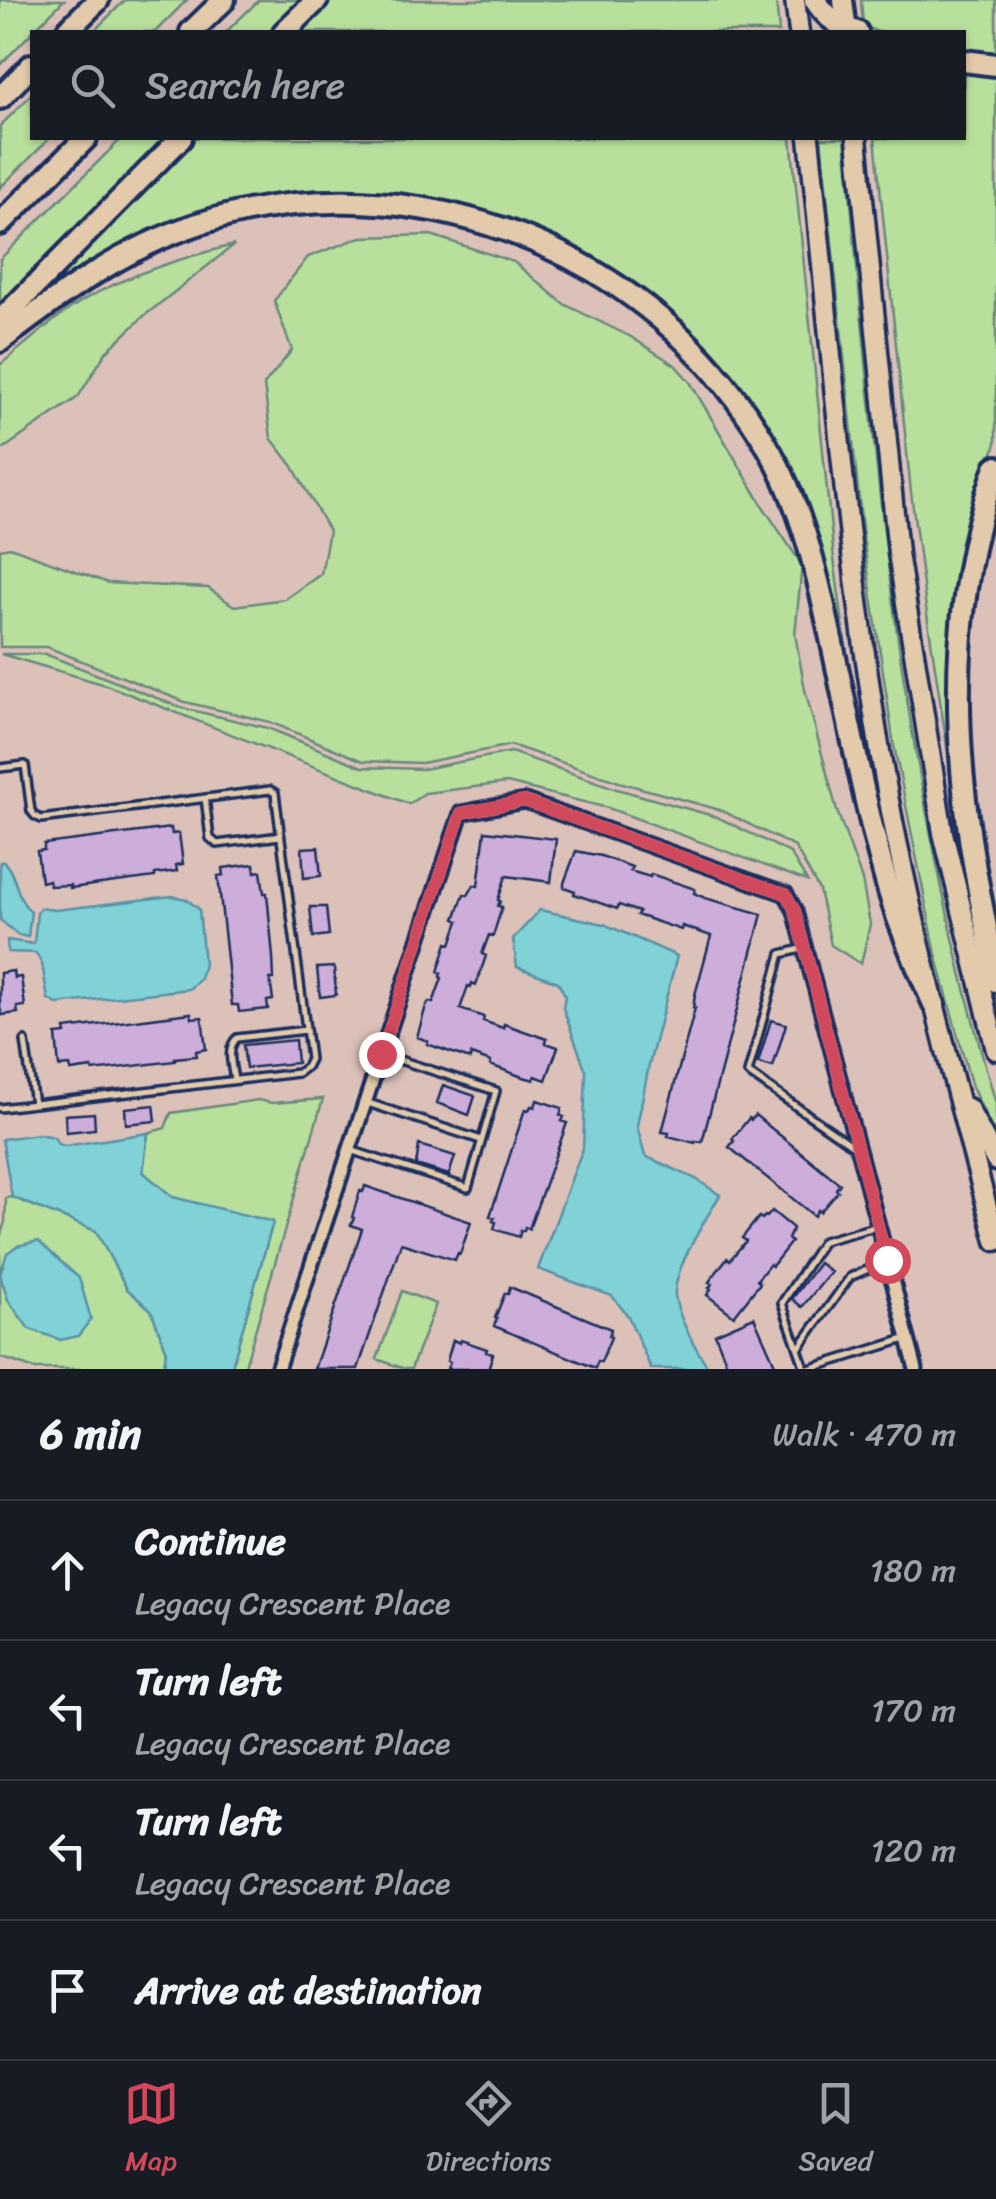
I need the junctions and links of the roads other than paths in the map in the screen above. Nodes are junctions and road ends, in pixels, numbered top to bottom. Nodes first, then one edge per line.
1 (98, 0) edge
2 (224, 0) edge
3 (316, 0) edge
4 (795, 0) edge
5 (815, 0) edge
6 (843, 0) edge
7 (68, 30) edge
8 (193, 30) edge
9 (286, 30) edge
10 (799, 30) edge
11 (849, 30) edge
12 (850, 30) edge
13 (966, 62) edge
14 (996, 65) edge
15 (30, 68) edge
16 (0, 98) edge
17 (84, 140) edge
18 (179, 140) edge
19 (810, 140) edge
20 (857, 140) edge
21 (0, 224) edge
22 (0, 321) edge
23 (0, 341) edge
24 (996, 467) edge
25 (0, 768) edge
26 (205, 798) junction
27 (280, 836) junction
28 (805, 948) junction
29 (996, 982) edge
30 (934, 1004) junction
31 (306, 1030) junction
32 (25, 1041) dead end
33 (996, 1050) edge
34 (381, 1054) junction
35 (234, 1080) junction
36 (954, 1081) junction
37 (365, 1102) junction
38 (34, 1104) junction
39 (0, 1108) edge
40 (482, 1140) junction
41 (350, 1150) junction
42 (858, 1150) junction
43 (996, 1161) edge
44 (878, 1226) junction
45 (996, 1241) edge
46 (887, 1260) junction
47 (908, 1338) junction
48 (798, 1349) junction
49 (278, 1369) edge
50 (807, 1369) edge
51 (916, 1369) edge

1 - 7 highway
2 - 8 highway
3 - 9 highway
4 - 10 main road
5 - 11 highway
6 - 12 main road
13 - 14 highway
15 - 16 highway
17 - 21 highway
18 - 22 highway
19 - 30 main road
20 - 33 main road
23 - 30 highway
24 - 29 highway
25 - 26 lane
26 - 27 lane
26 - 27 lane
27 - 31 lane
28 - 34 street
28 - 42 street
28 - 42 lane
30 - 36 main road
31 - 35 lane
31 - 35 lane
32 - 38 lane
34 - 37 street
34 - 40 lane
35 - 38 lane
36 - 43 main road
36 - 45 main road
37 - 40 lane
37 - 41 street
38 - 39 lane
40 - 41 lane
41 - 49 street
42 - 44 street
44 - 46 street
44 - 48 lane
46 - 47 street
46 - 48 lane
47 - 50 lane
47 - 51 street
48 - 50 lane

